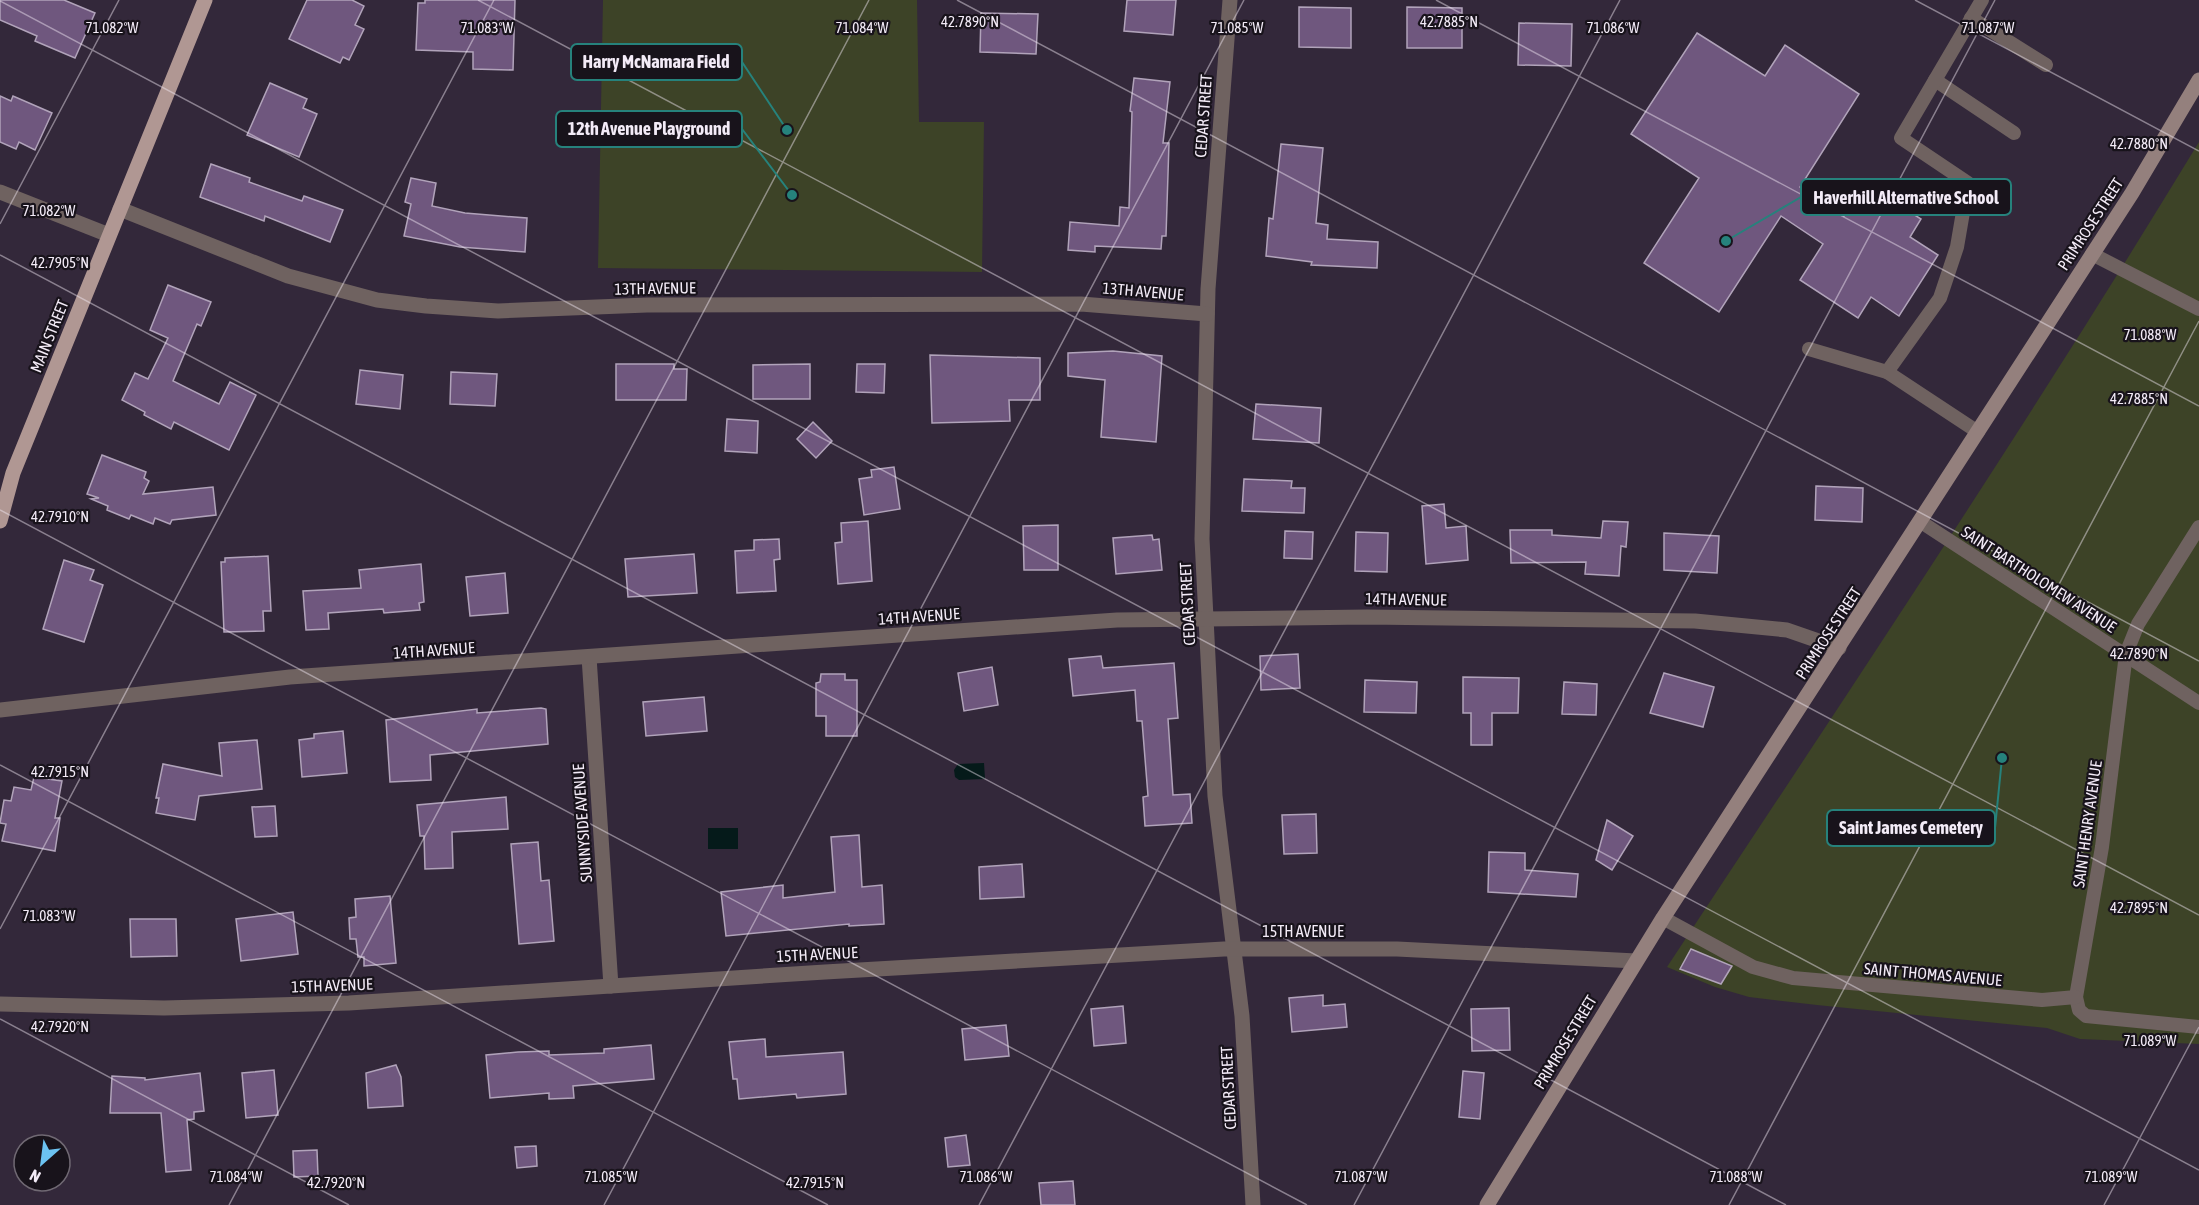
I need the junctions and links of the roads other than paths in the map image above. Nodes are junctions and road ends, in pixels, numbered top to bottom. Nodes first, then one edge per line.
1 (205, 0) edge
2 (1230, 0) edge
3 (1982, 0) edge
4 (1971, 18) junction
5 (2046, 65) dead end
6 (1935, 80) junction
7 (2199, 80) edge
8 (2014, 133) dead end
9 (0, 192) edge
10 (120, 209) junction
11 (109, 235) junction
12 (2092, 254) junction
13 (2199, 309) edge
14 (1207, 314) junction
15 (1809, 349) dead end
16 (1887, 372) junction
17 (1978, 432) junction
18 (0, 521) edge
19 (1921, 522) junction
20 (2199, 527) edge
21 (1206, 619) junction
22 (1839, 648) junction
23 (2126, 654) junction
24 (589, 657) junction
25 (2199, 703) edge
26 (0, 710) edge
27 (1663, 918) junction
28 (1234, 950) junction
29 (1636, 961) junction
30 (611, 986) junction
31 (2076, 997) junction
32 (0, 1004) edge
33 (2199, 1027) edge
34 (1253, 1205) edge
35 (1487, 1205) edge

1 - 10 main road, MAIN STREET
2 - 14 street, CEDAR STREET
3 - 4 lane
4 - 5 lane
4 - 6 lane
6 - 8 lane
6 - 16 lane
7 - 12 main road, PRIMROSE STREET
9 - 11 street
10 - 11 main road, MAIN STREET
10 - 14 street, 13TH AVENUE
11 - 18 main road, MAIN STREET
12 - 13 lane
12 - 17 main road, PRIMROSE STREET
14 - 21 street, CEDAR STREET
15 - 16 lane
16 - 17 lane
17 - 19 main road, PRIMROSE STREET
19 - 22 main road, PRIMROSE STREET
19 - 23 lane, SAINT BARTHOLOMEW AVENUE
20 - 23 lane, SAINT HENRY AVENUE
21 - 22 street, 14TH AVENUE
21 - 24 street, 14TH AVENUE
21 - 28 street, CEDAR STREET
22 - 27 main road, PRIMROSE STREET
23 - 25 lane, SAINT BARTHOLOMEW AVENUE
23 - 31 lane, SAINT HENRY AVENUE
24 - 26 street, 14TH AVENUE
24 - 30 street, SUNNYSIDE AVENUE
27 - 29 main road, PRIMROSE STREET
27 - 31 lane, SAINT THOMAS AVENUE
28 - 29 street, 15TH AVENUE
28 - 30 street, 15TH AVENUE
28 - 34 street, CEDAR STREET
29 - 35 main road, PRIMROSE STREET
30 - 32 street, 15TH AVENUE
31 - 33 lane

